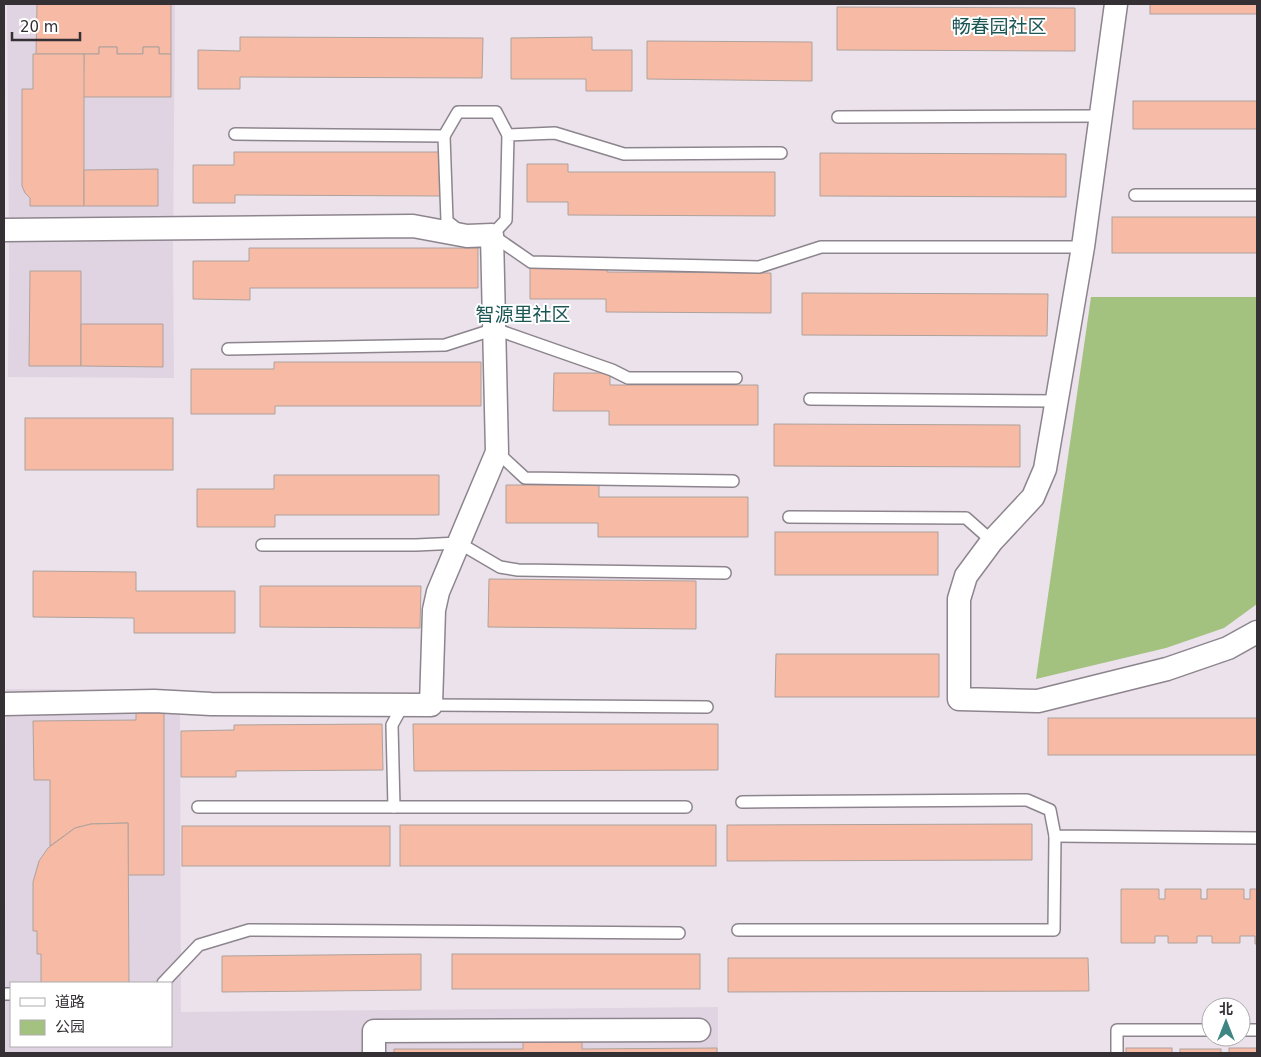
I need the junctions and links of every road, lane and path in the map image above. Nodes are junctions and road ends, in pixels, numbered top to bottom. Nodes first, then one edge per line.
1 (1116, 4) edge
2 (1101, 116) junction
3 (838, 117) dead end
4 (235, 134) dead end
5 (508, 134) junction
6 (444, 136) junction
7 (781, 153) dead end
8 (1135, 195) dead end
9 (1257, 195) edge
10 (4, 230) edge
11 (492, 235) junction
12 (466, 236) junction
13 (1083, 247) junction
14 (495, 328) junction
15 (228, 349) dead end
16 (736, 378) dead end
17 (810, 399) dead end
18 (1056, 401) junction
19 (497, 452) junction
20 (733, 481) dead end
21 (789, 517) dead end
22 (992, 541) junction
23 (459, 544) junction
24 (262, 545) dead end
25 (725, 573) dead end
26 (1257, 632) edge
27 (4, 704) edge
28 (403, 705) junction
29 (431, 705) junction
30 (707, 707) dead end
31 (742, 802) dead end
32 (394, 807) junction
33 (198, 808) dead end
34 (686, 808) dead end
35 (1055, 836) junction
36 (1257, 838) edge
37 (738, 930) dead end
38 (679, 933) dead end
39 (164, 982) edge
40 (699, 1030) dead end
41 (1201, 1030) edge
42 (374, 1053) edge
43 (1118, 1053) edge

1 - 2 street
2 - 3 lane
2 - 13 street
4 - 6 lane
5 - 6 lane
5 - 7 lane
5 - 11 lane
6 - 12 lane
8 - 9 lane
10 - 12 street
11 - 12 street
11 - 13 lane
11 - 14 street
13 - 18 street
14 - 15 lane
14 - 16 lane
14 - 19 street
17 - 18 lane
18 - 22 street
19 - 20 lane
19 - 23 street
21 - 22 lane
22 - 26 street
23 - 24 lane
23 - 25 lane
23 - 29 street
27 - 28 street
28 - 29 street
28 - 32 lane
29 - 30 lane
31 - 35 lane
32 - 33 lane
32 - 34 lane
35 - 36 lane
35 - 37 lane
38 - 39 lane
40 - 42 street
41 - 43 lane

